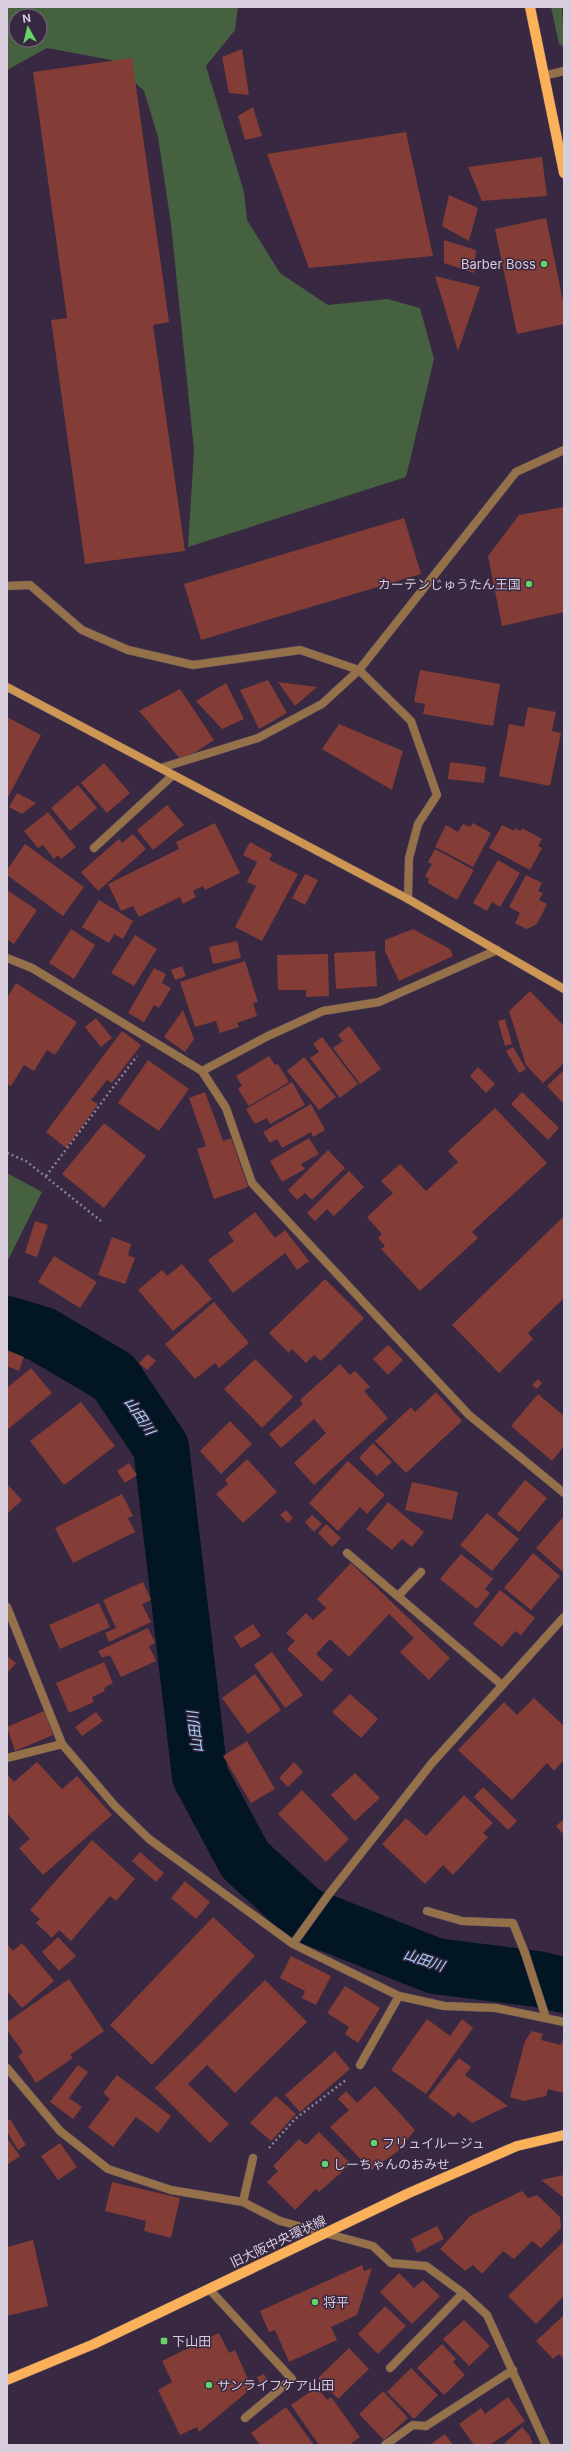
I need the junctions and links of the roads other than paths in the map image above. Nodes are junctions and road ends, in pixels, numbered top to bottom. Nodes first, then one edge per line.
1 (530, 7) edge
2 (564, 71) edge
3 (543, 76) junction
4 (564, 173) edge
5 (564, 450) edge
6 (7, 586) edge
7 (359, 670) junction
8 (7, 687) edge
9 (161, 768) junction
10 (173, 775) junction
11 (94, 848) dead end
12 (408, 899) junction
13 (497, 950) junction
14 (7, 958) edge
15 (564, 989) edge
16 (202, 1071) junction
17 (564, 1493) edge
18 (347, 1552) dead end
19 (421, 1572) dead end
20 (398, 1596) junction
21 (7, 1607) edge
22 (564, 1617) edge
23 (502, 1685) junction
24 (62, 1744) junction
25 (7, 1758) edge
26 (427, 1911) dead end
27 (293, 1944) junction
28 (399, 1996) junction
29 (546, 2018) junction
30 (564, 2022) edge
31 (360, 2065) road end
32 (7, 2068) edge
33 (564, 2135) edge
34 (254, 2158) road end
35 (243, 2202) junction
36 (327, 2232) junction
37 (209, 2289) junction
38 (464, 2292) junction
39 (390, 2368) dead end
40 (513, 2370) junction
41 (7, 2380) edge
42 (245, 2418) dead end
43 (385, 2445) edge
44 (546, 2445) edge

1 - 3 main road
2 - 3 street
3 - 4 main road
5 - 7 street
6 - 7 street
7 - 9 street
7 - 12 street
8 - 9 street
9 - 10 street
10 - 11 street
10 - 12 street
12 - 13 street
13 - 15 street
13 - 16 street
14 - 16 street
16 - 17 street
18 - 20 street
19 - 20 street
20 - 23 street
21 - 24 street
22 - 23 street
23 - 27 street
24 - 25 street
24 - 27 street
26 - 29 street
27 - 28 street
28 - 29 street
28 - 31 street
29 - 30 street
32 - 35 street
33 - 36 main road, 旧大阪中央環状線
34 - 35 street
35 - 36 street
36 - 37 main road, 旧大阪中央環状線
36 - 38 street
37 - 41 main road, 旧大阪中央環状線
37 - 42 street
38 - 39 street
38 - 40 street
40 - 43 street
40 - 44 street

